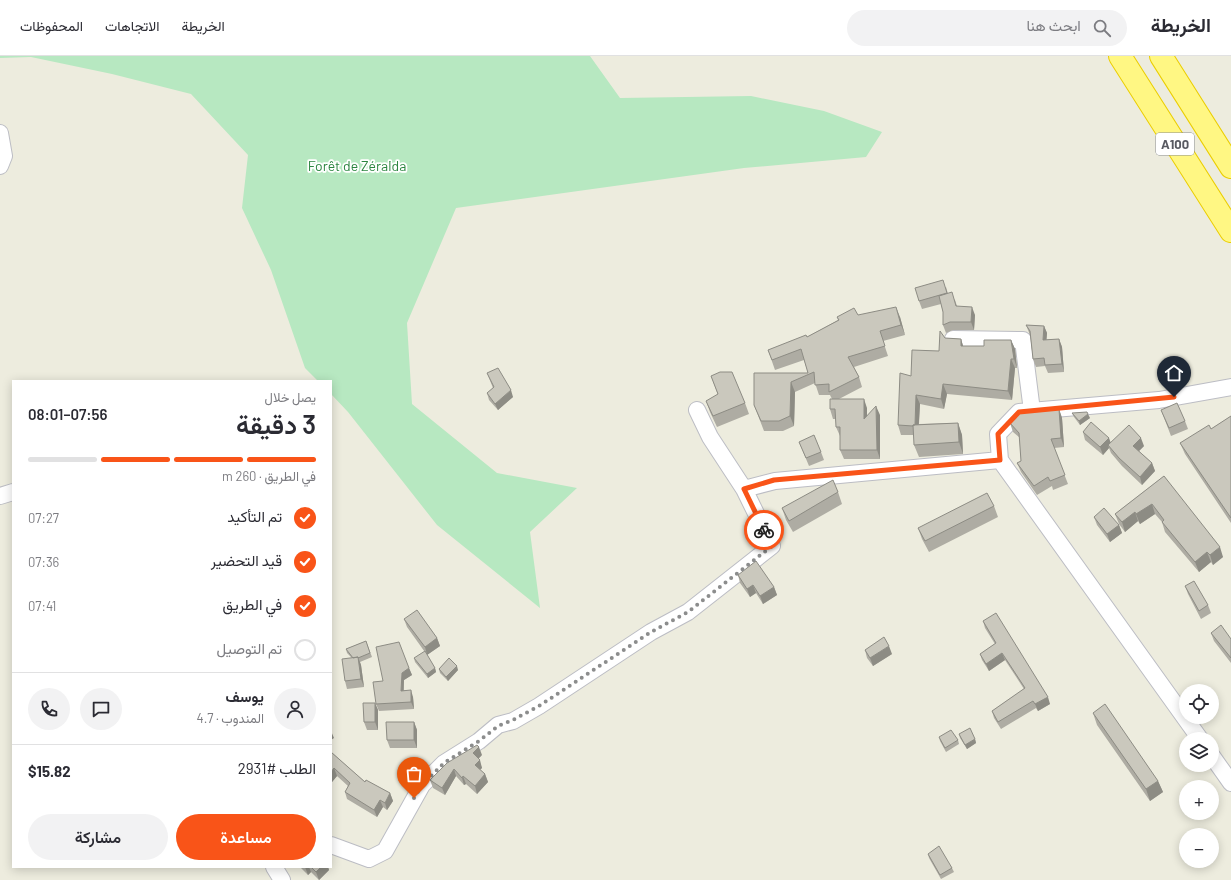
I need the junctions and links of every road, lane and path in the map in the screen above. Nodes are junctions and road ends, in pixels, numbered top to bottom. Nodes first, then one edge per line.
1 (1120, 56) edge
2 (1161, 56) edge
3 (0, 133) edge
4 (0, 166) edge
5 (1231, 166) edge
6 (1231, 231) edge
7 (953, 339) edge
8 (1231, 387) edge
9 (697, 410) dead end
10 (1032, 411) junction
11 (1000, 460) junction
12 (744, 489) junction
13 (12, 492) edge
14 (0, 496) edge
15 (1195, 732) edge
16 (1219, 766) edge
17 (1231, 783) edge
18 (332, 845) edge
19 (275, 868) edge
20 (282, 880) edge

1 - 6 highway, A100
2 - 5 highway, A100 / A100
3 - 4 street
7 - 10 street
8 - 10 street
9 - 12 street
10 - 11 street
11 - 12 street
11 - 15 street
12 - 18 street
13 - 14 street
16 - 17 street
19 - 20 street

